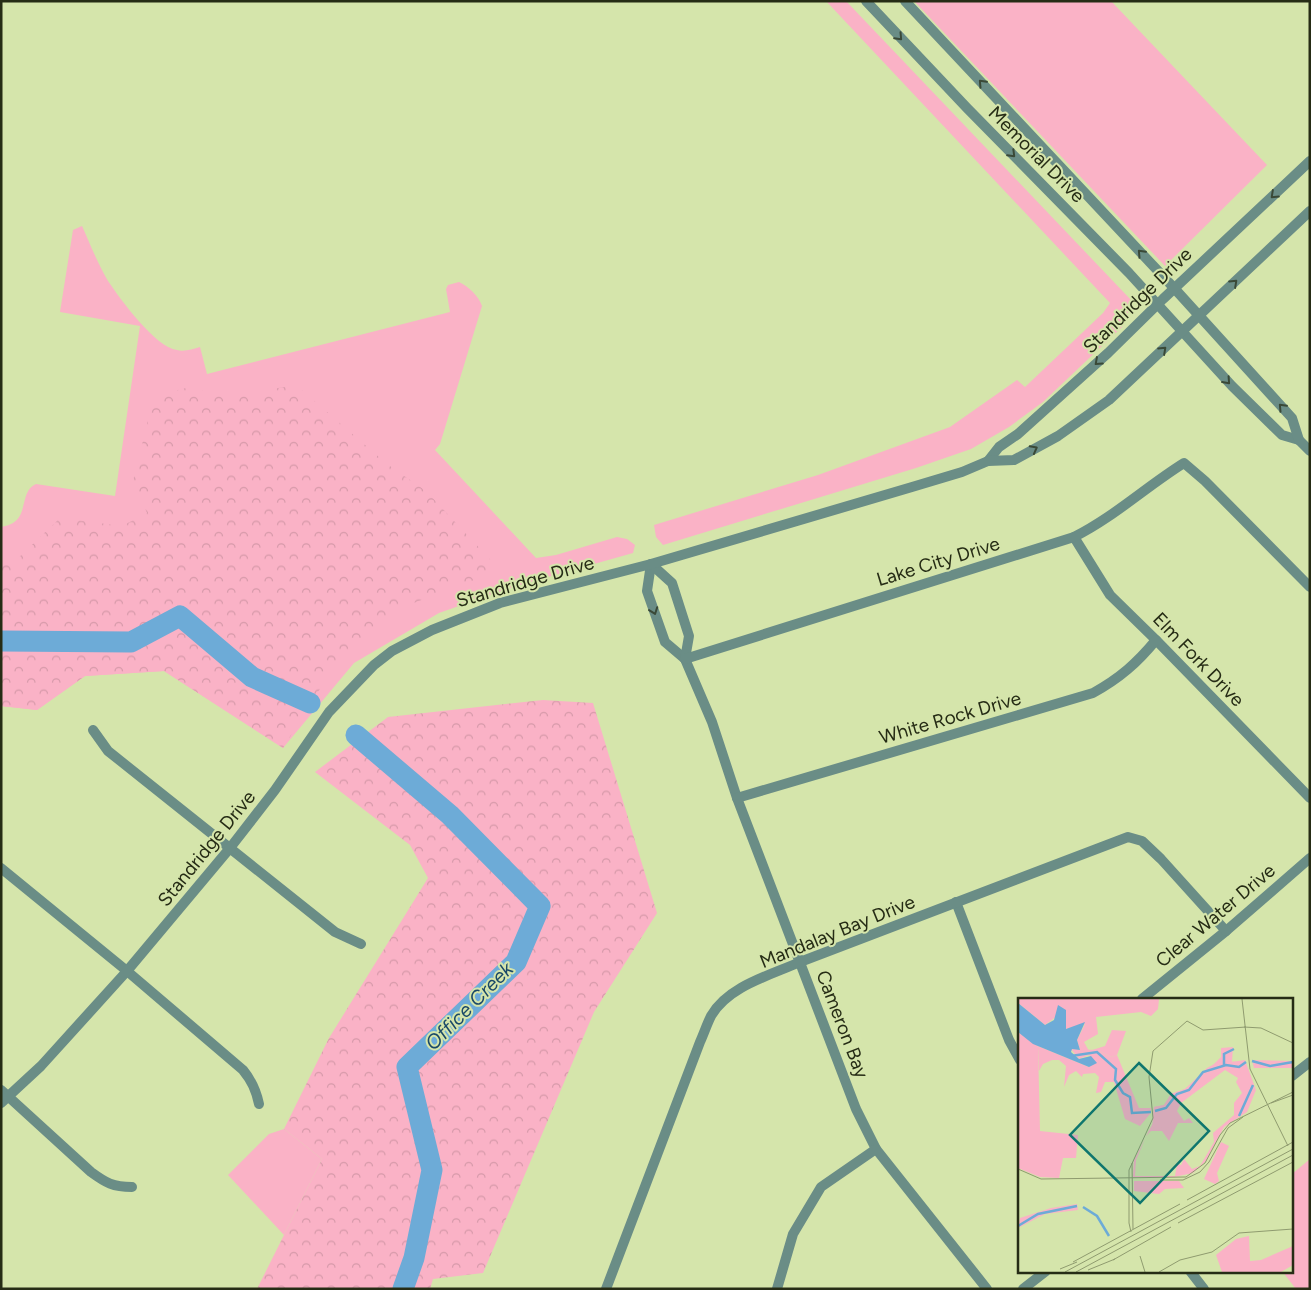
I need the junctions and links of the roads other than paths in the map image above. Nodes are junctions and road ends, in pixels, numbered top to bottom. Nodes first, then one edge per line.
1 (866, 1) edge
2 (905, 1) edge
3 (1310, 162) edge
4 (1310, 211) edge
5 (1174, 288) junction
6 (1158, 304) junction
7 (1199, 316) junction
8 (1183, 332) junction
9 (1299, 440) junction
10 (1310, 451) edge
11 (988, 461) junction
12 (1074, 537) junction
13 (651, 564) junction
14 (1310, 587) edge
15 (1156, 640) junction
16 (685, 659) junction
17 (93, 730) dead end
18 (737, 798) junction
19 (1310, 798) edge
20 (230, 848) junction
21 (1310, 858) edge
22 (1, 868) edge
23 (956, 902) junction
24 (1226, 931) junction
25 (361, 944) dead end
26 (800, 962) junction
27 (127, 971) junction
28 (1143, 998) edge
29 (1018, 1057) edge
30 (1310, 1062) edge
31 (1294, 1074) edge
32 (4, 1097) edge
33 (259, 1104) dead end
34 (876, 1149) junction
35 (132, 1187) dead end
36 (1045, 1272) edge
37 (1191, 1272) edge
38 (606, 1289) edge
39 (777, 1289) edge
40 (987, 1289) edge
41 (1023, 1289) edge
42 (1204, 1289) edge

1 -> 6 street, Memorial Drive
5 -> 2 street, Memorial Drive
3 -> 5 street, Standridge Drive
7 -> 4 street, Standridge Drive
5 - 6 street, Standridge Drive
5 - 7 street, Memorial Drive
6 - 8 street, Memorial Drive
6 -> 11 street, Standridge Drive
7 - 8 street, Standridge Drive
9 -> 7 street, Memorial Drive
8 -> 9 street, Memorial Drive
11 -> 8 street, Standridge Drive
9 - 10 street
11 - 13 street, Standridge Drive
12 - 14 street, Lake City Drive
12 - 15 street, Elm Fork Drive
12 - 16 street, Lake City Drive
13 - 16 street
13 -> 16 street, Cameron Bay
13 - 20 street, Standridge Drive
15 - 18 street, White Rock Drive
15 - 19 street, Elm Fork Drive
16 - 18 street, Cameron Bay
17 - 20 street
18 - 26 street, Cameron Bay
20 - 25 street
20 - 27 street, Standridge Drive
21 - 24 street, Clear Water Drive
22 - 27 street
23 - 24 street, Mandalay Bay Drive
23 - 26 street, Mandalay Bay Drive
23 - 29 street
24 - 28 street, Clear Water Drive
26 - 34 street, Cameron Bay
26 - 38 street, Mandalay Bay Drive
27 - 32 street, Standridge Drive
27 - 33 street
30 - 31 street
32 - 35 street
34 - 39 street
34 - 40 street, Cameron Bay
36 - 41 street
37 - 42 street

